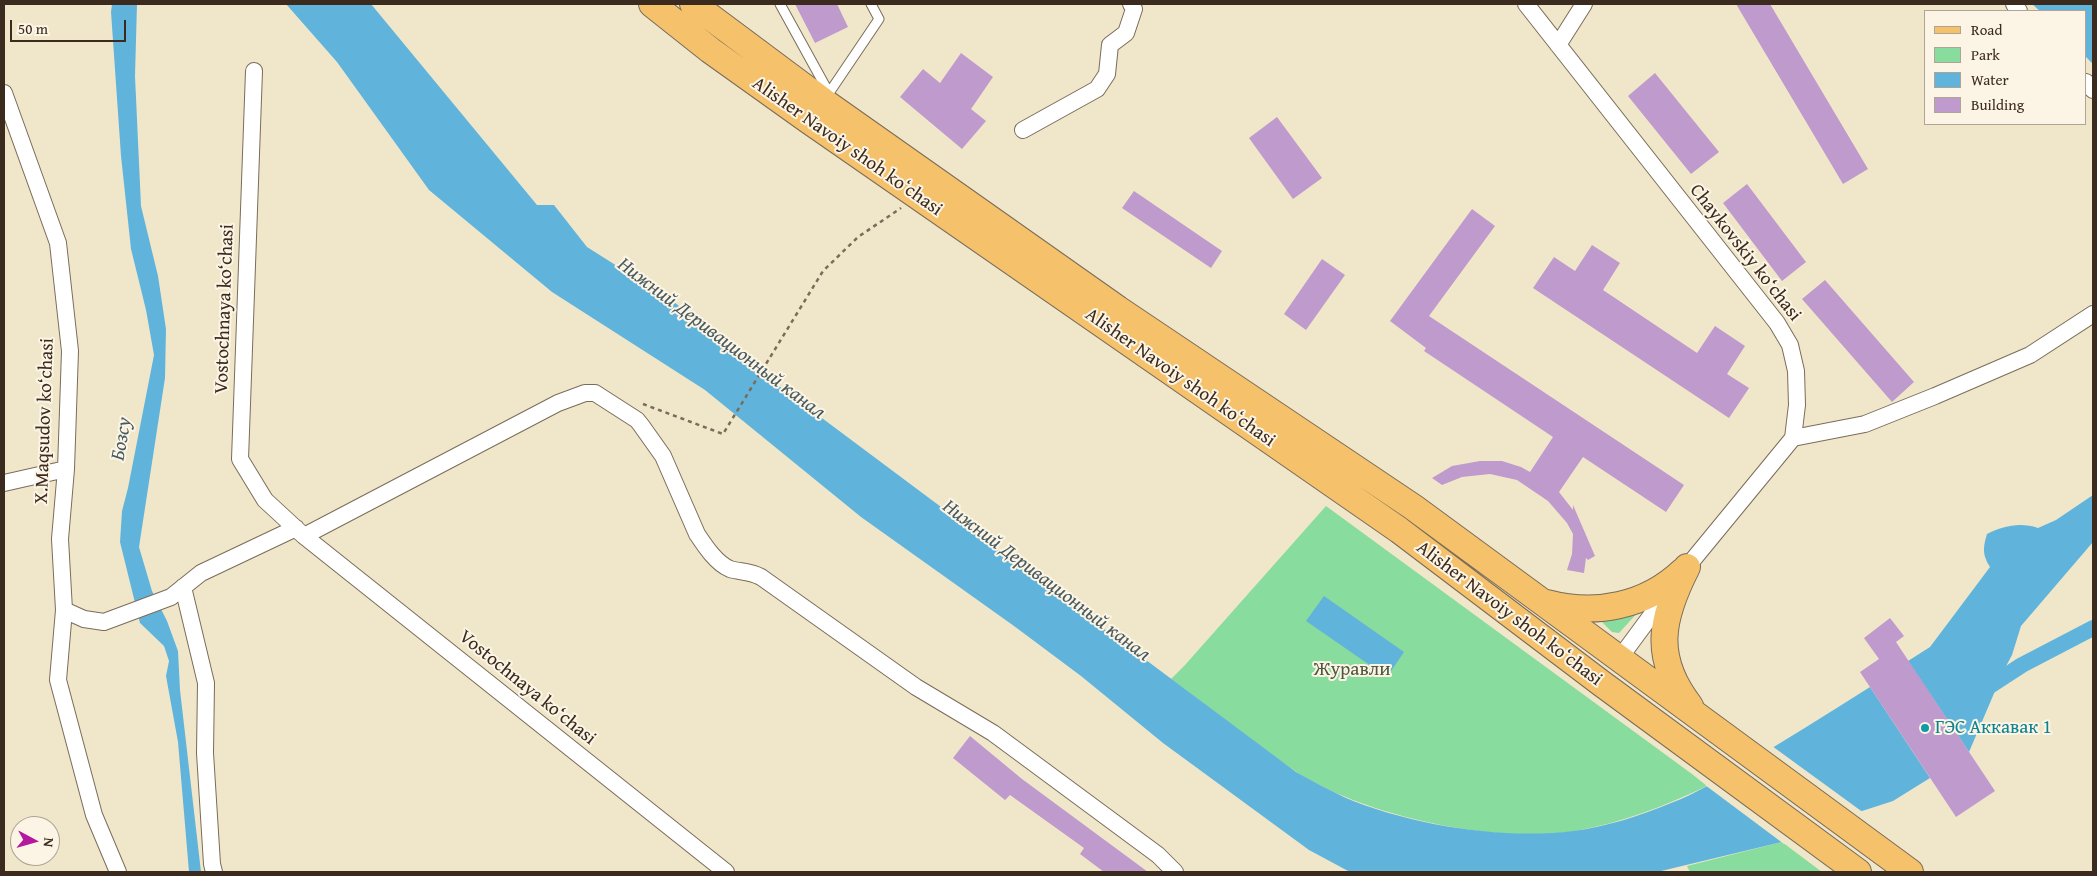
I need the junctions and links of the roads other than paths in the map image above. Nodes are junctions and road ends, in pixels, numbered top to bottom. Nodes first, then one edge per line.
1 (652, 4) edge
2 (693, 4) edge
3 (780, 4) edge
4 (871, 4) edge
5 (1131, 4) edge
6 (1526, 4) edge
7 (1584, 4) edge
8 (1558, 45) junction
9 (254, 71) dead end
10 (4, 93) edge
11 (826, 97) junction
12 (1023, 130) dead end
13 (2093, 314) edge
14 (1793, 438) junction
15 (66, 469) junction
16 (4, 482) edge
17 (300, 532) junction
18 (1687, 567) junction
19 (177, 592) junction
20 (1542, 602) junction
21 (64, 610) junction
22 (1619, 659) junction
23 (1602, 683) junction
24 (1711, 727) junction
25 (118, 872) edge
26 (214, 872) edge
27 (726, 872) edge
28 (1175, 872) edge
29 (1858, 872) edge
30 (1910, 872) edge

1 - 23 main road, Alisher Navoiy shoh koʻchasi
2 - 11 main road, Alisher Navoiy shoh koʻchasi
3 - 11 lane
4 - 11 lane
5 - 12 street
6 - 8 street, Chaykovskiy ko‘chasi
7 - 8 street
8 - 14 street, Chaykovskiy ko‘chasi
9 - 17 street, Vostochnaya ko‘chasi
10 - 15 street, X.Maqsudov ko‘chasi
11 - 20 main road, Alisher Navoiy shoh koʻchasi
13 - 14 street
14 - 18 street
15 - 16 street
15 - 21 street, X.Maqsudov ko‘chasi
17 - 19 street
17 - 27 street, Vostochnaya ko‘chasi
17 - 28 street
18 - 20 main road
18 - 22 street
18 - 24 main road
19 - 21 street
19 - 26 street
20 - 22 main road, Alisher Navoiy shoh koʻchasi
21 - 25 street, X.Maqsudov ko‘chasi
22 - 23 main road
22 - 24 main road, Alisher Navoiy shoh koʻchasi
23 - 29 main road, Alisher Navoiy shoh koʻchasi
24 - 30 main road

